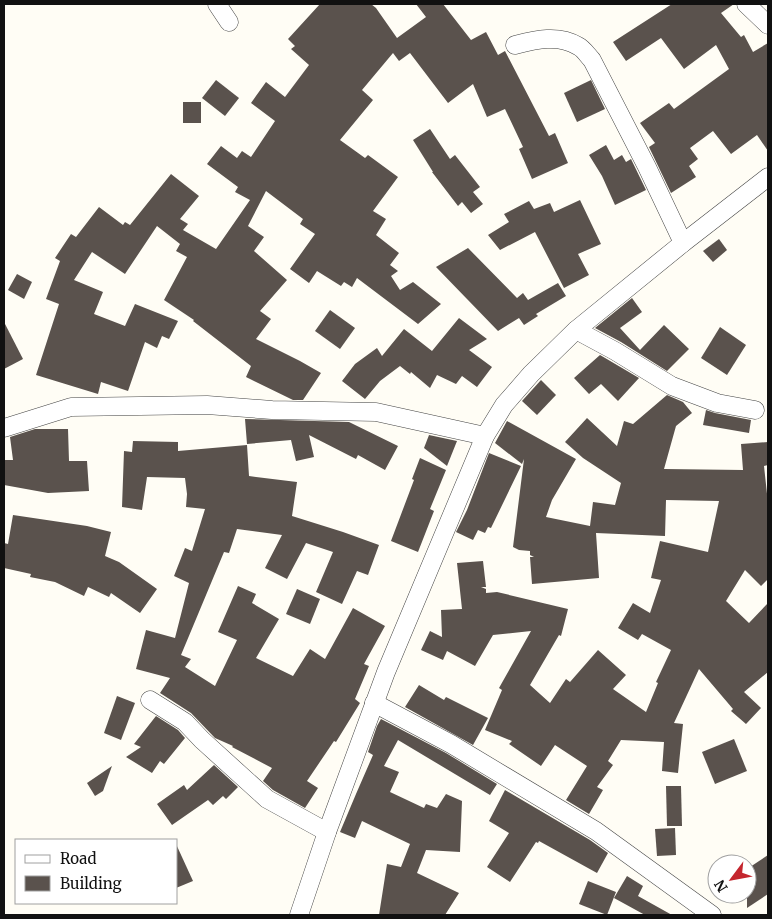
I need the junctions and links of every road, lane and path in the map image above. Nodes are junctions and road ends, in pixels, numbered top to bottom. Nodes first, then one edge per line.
1 (217, 4) edge
2 (746, 4) edge
3 (229, 22) dead end
4 (768, 25) edge
5 (515, 45) dead end
6 (768, 177) edge
7 (683, 244) junction
8 (576, 330) junction
9 (755, 410) dead end
10 (4, 428) edge
11 (485, 436) junction
12 (150, 700) dead end
13 (374, 703) junction
14 (327, 832) junction
15 (299, 915) edge
16 (712, 915) edge

1 - 3 street
2 - 4 street
5 - 7 street
6 - 7 street
7 - 8 street
8 - 9 street
8 - 11 street
10 - 11 street
11 - 13 street
12 - 14 street
13 - 14 street
13 - 16 street
14 - 15 street

